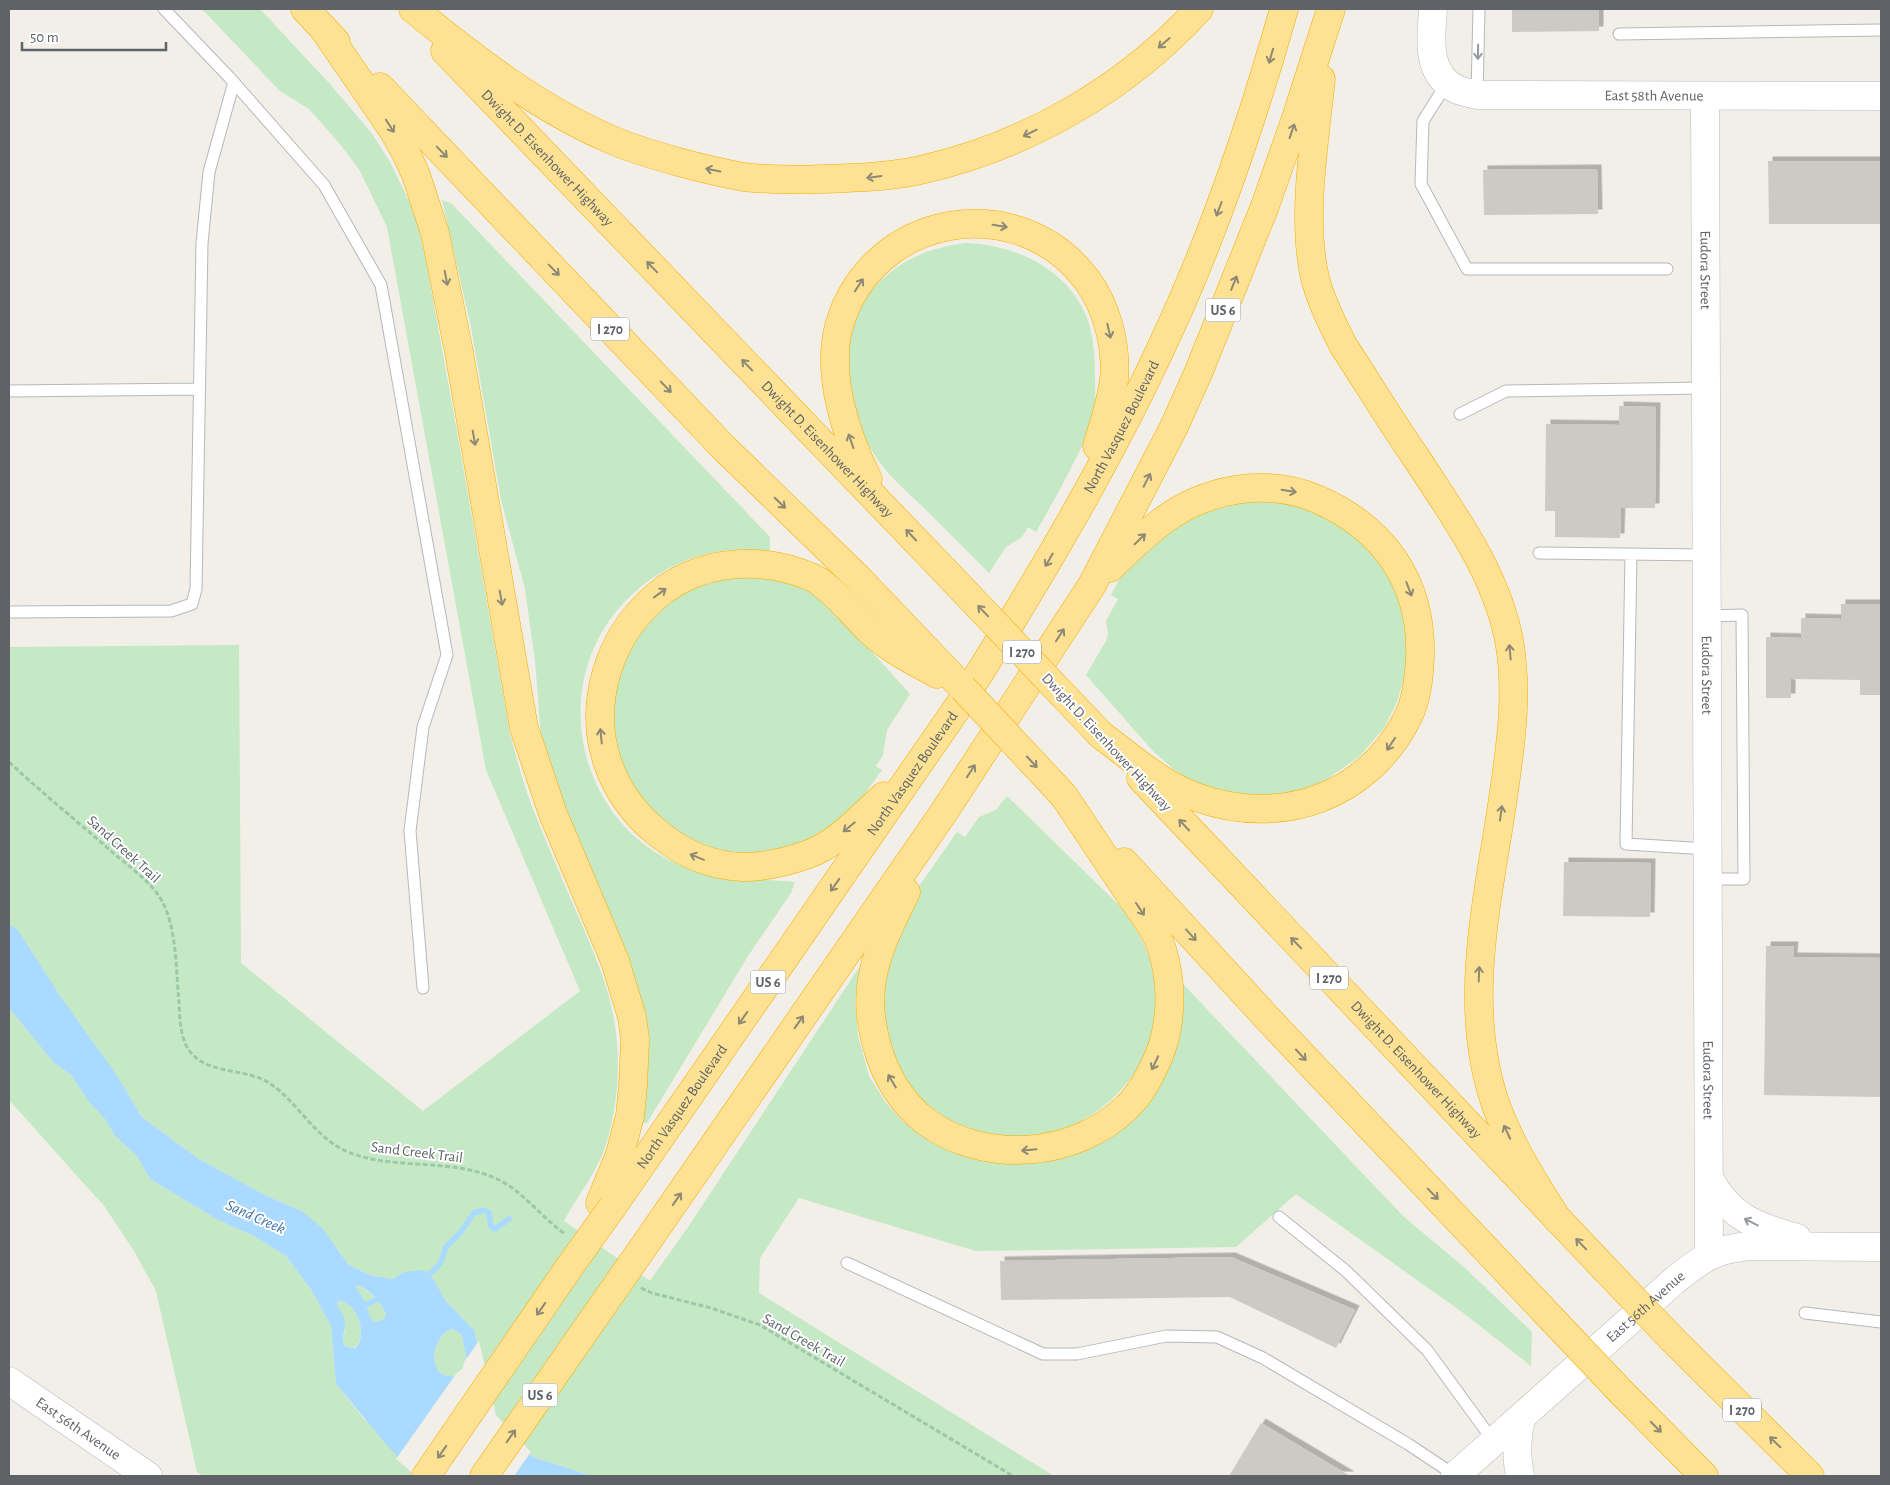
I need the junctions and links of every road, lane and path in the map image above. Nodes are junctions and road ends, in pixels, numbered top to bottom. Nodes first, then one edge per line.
1 (164, 9) edge
2 (305, 9) edge
3 (404, 9) edge
4 (414, 9) edge
5 (1199, 9) edge
6 (1284, 9) edge
7 (1434, 9) edge
8 (1479, 9) edge
9 (1329, 16) edge
10 (324, 28) junction
11 (1881, 30) edge
12 (1618, 34) dead end
13 (1442, 76) junction
14 (234, 82) junction
15 (1477, 95) junction
16 (1705, 96) junction
17 (1881, 96) edge
18 (1666, 269) dead end
19 (1706, 388) junction
20 (200, 389) junction
21 (9, 390) edge
22 (1460, 414) dead end
23 (879, 501) junction
24 (1073, 518) junction
25 (1539, 553) dead end
26 (1631, 554) junction
27 (1707, 555) junction
28 (1092, 585) junction
29 (9, 612) edge
30 (1707, 616) junction
31 (895, 635) junction
32 (1101, 734) junction
33 (923, 758) junction
34 (9, 762) edge
35 (1064, 796) junction
36 (944, 812) junction
37 (1708, 849) junction
38 (1708, 879) junction
39 (423, 988) dead end
40 (1709, 1178) junction
41 (603, 1210) junction
42 (1279, 1217) dead end
43 (1558, 1220) junction
44 (566, 1235) dead end
45 (1881, 1247) edge
46 (1830, 1248) junction
47 (1709, 1254) junction
48 (847, 1263) dead end
49 (635, 1286) dead end
50 (1805, 1313) dead end
51 (1881, 1322) edge
52 (9, 1382) edge
53 (1521, 1418) junction
54 (1494, 1442) junction
55 (148, 1476) edge
56 (426, 1476) edge
57 (484, 1476) edge
58 (1013, 1476) edge
59 (1456, 1476) edge
60 (1520, 1476) edge
61 (1704, 1476) edge
62 (1810, 1476) edge

1 - 14 lane
2 - 10 highway, I 270
23 -> 3 highway, Dwight D. Eisenhower Highway / I 270
5 -> 4 highway
6 -> 24 highway, North Vasquez Boulevard / US 6
7 - 13 street
8 -> 15 lane
28 -> 9 highway, US 6
43 -> 9 highway
10 -> 31 highway, I 270
10 -> 41 highway
11 - 12 lane
13 - 15 street, East 58th Avenue
13 - 18 lane
14 - 20 lane
14 - 39 lane
15 - 16 street, East 58th Avenue
16 - 17 street, East 58th Avenue
16 - 19 street, Eudora Street
19 - 22 lane
19 - 27 street, Eudora Street
20 - 21 lane
20 - 29 lane
23 -> 24 highway
32 -> 23 highway, Dwight D. Eisenhower Highway / I 270, bridge
24 -> 33 highway, North Vasquez Boulevard / US 6
25 - 26 lane
26 - 27 lane
26 - 37 lane
27 - 30 street, Eudora Street
28 -> 32 highway
36 -> 28 highway, US 6
30 - 37 street, Eudora Street
30 - 38 lane
33 -> 31 highway
31 -> 35 highway, bridge
43 -> 32 highway, Dwight D. Eisenhower Highway / I 270
33 -> 41 highway, North Vasquez Boulevard / US 6
34 - 44 path, Sand Creek Trail
35 -> 36 highway
35 -> 61 highway, bridge
57 -> 36 highway, US 6, bridge
37 - 38 street, Eudora Street
38 - 40 street, Eudora Street
46 -> 40 street
40 - 47 street, Eudora Street
41 -> 56 highway, bridge
42 - 54 lane
62 -> 43 highway, Dwight D. Eisenhower Highway / I 270, bridge
45 - 46 street, East 56th Avenue
46 - 47 street, East 56th Avenue
47 - 53 street, East 56th Avenue
48 - 59 lane
49 - 58 path, Sand Creek Trail
50 - 51 lane
52 - 55 street, East 56th Avenue
53 - 54 street, East 56th Avenue
53 - 60 street
54 - 59 street, East 56th Avenue

